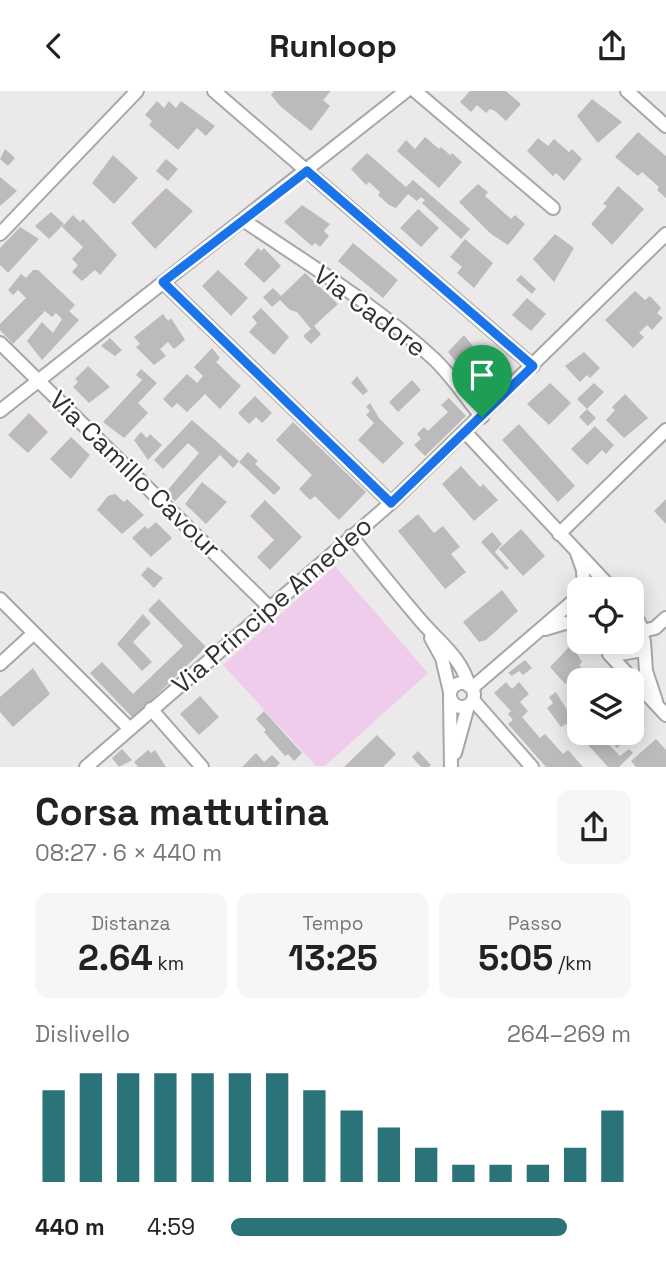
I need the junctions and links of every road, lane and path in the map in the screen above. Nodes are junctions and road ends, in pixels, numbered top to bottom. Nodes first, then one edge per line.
1 (137, 91) edge
2 (214, 91) edge
3 (406, 91) edge
4 (415, 91) edge
5 (627, 91) edge
6 (666, 126) edge
7 (307, 171) junction
8 (553, 208) dead end
9 (243, 220) junction
10 (0, 234) edge
11 (666, 235) edge
12 (163, 282) junction
13 (0, 343) edge
14 (533, 366) junction
15 (39, 382) junction
16 (0, 411) edge
17 (482, 417) junction
18 (666, 430) edge
19 (466, 433) junction
20 (391, 503) junction
21 (559, 534) junction
22 (351, 536) junction
23 (576, 552) junction
24 (583, 577) edge
25 (600, 577) edge
26 (0, 599) edge
27 (269, 607) junction
28 (567, 607) edge
29 (666, 618) edge
30 (422, 623) junction
31 (567, 623) edge
32 (541, 630) junction
33 (34, 633) junction
34 (644, 634) edge
35 (644, 647) edge
36 (609, 654) edge
37 (0, 664) edge
38 (450, 695) junction
39 (471, 695) junction
40 (151, 709) junction
41 (662, 710) edge
42 (129, 728) junction
43 (86, 767) edge
44 (202, 767) edge
45 (451, 767) edge
46 (532, 767) edge

1 - 10 street
2 - 7 street
3 - 7 street
4 - 8 street
5 - 6 street
7 - 9 street
7 - 14 street
9 - 12 street
9 - 17 street, Via Cadore
11 - 14 street, Via Principe Amedeo
12 - 15 street
12 - 20 street
13 - 15 street, Via Camillo Cavour
14 - 17 street, Via Principe Amedeo
15 - 16 street
15 - 27 street, Via Camillo Cavour
17 - 19 street, Via Principe Amedeo
18 - 21 street
19 - 20 street, Via Principe Amedeo
19 - 21 street
20 - 22 street, Via Principe Amedeo
21 - 23 street
22 - 27 street, Via Principe Amedeo
22 - 30 street
23 - 24 street
23 - 25 street
26 - 33 street
27 - 40 street, Via Principe Amedeo
28 - 32 street
29 - 34 street
30 - 38 street
30 - 39 street
31 - 32 street
32 - 39 street
33 - 37 street
33 - 42 street
35 - 41 street
36 - 41 street
38 - 39 street
38 - 39 street
38 - 45 street
39 - 45 street
39 - 46 street
40 - 42 street, Via Principe Amedeo
40 - 44 street
42 - 43 street, Via Principe Amedeo

